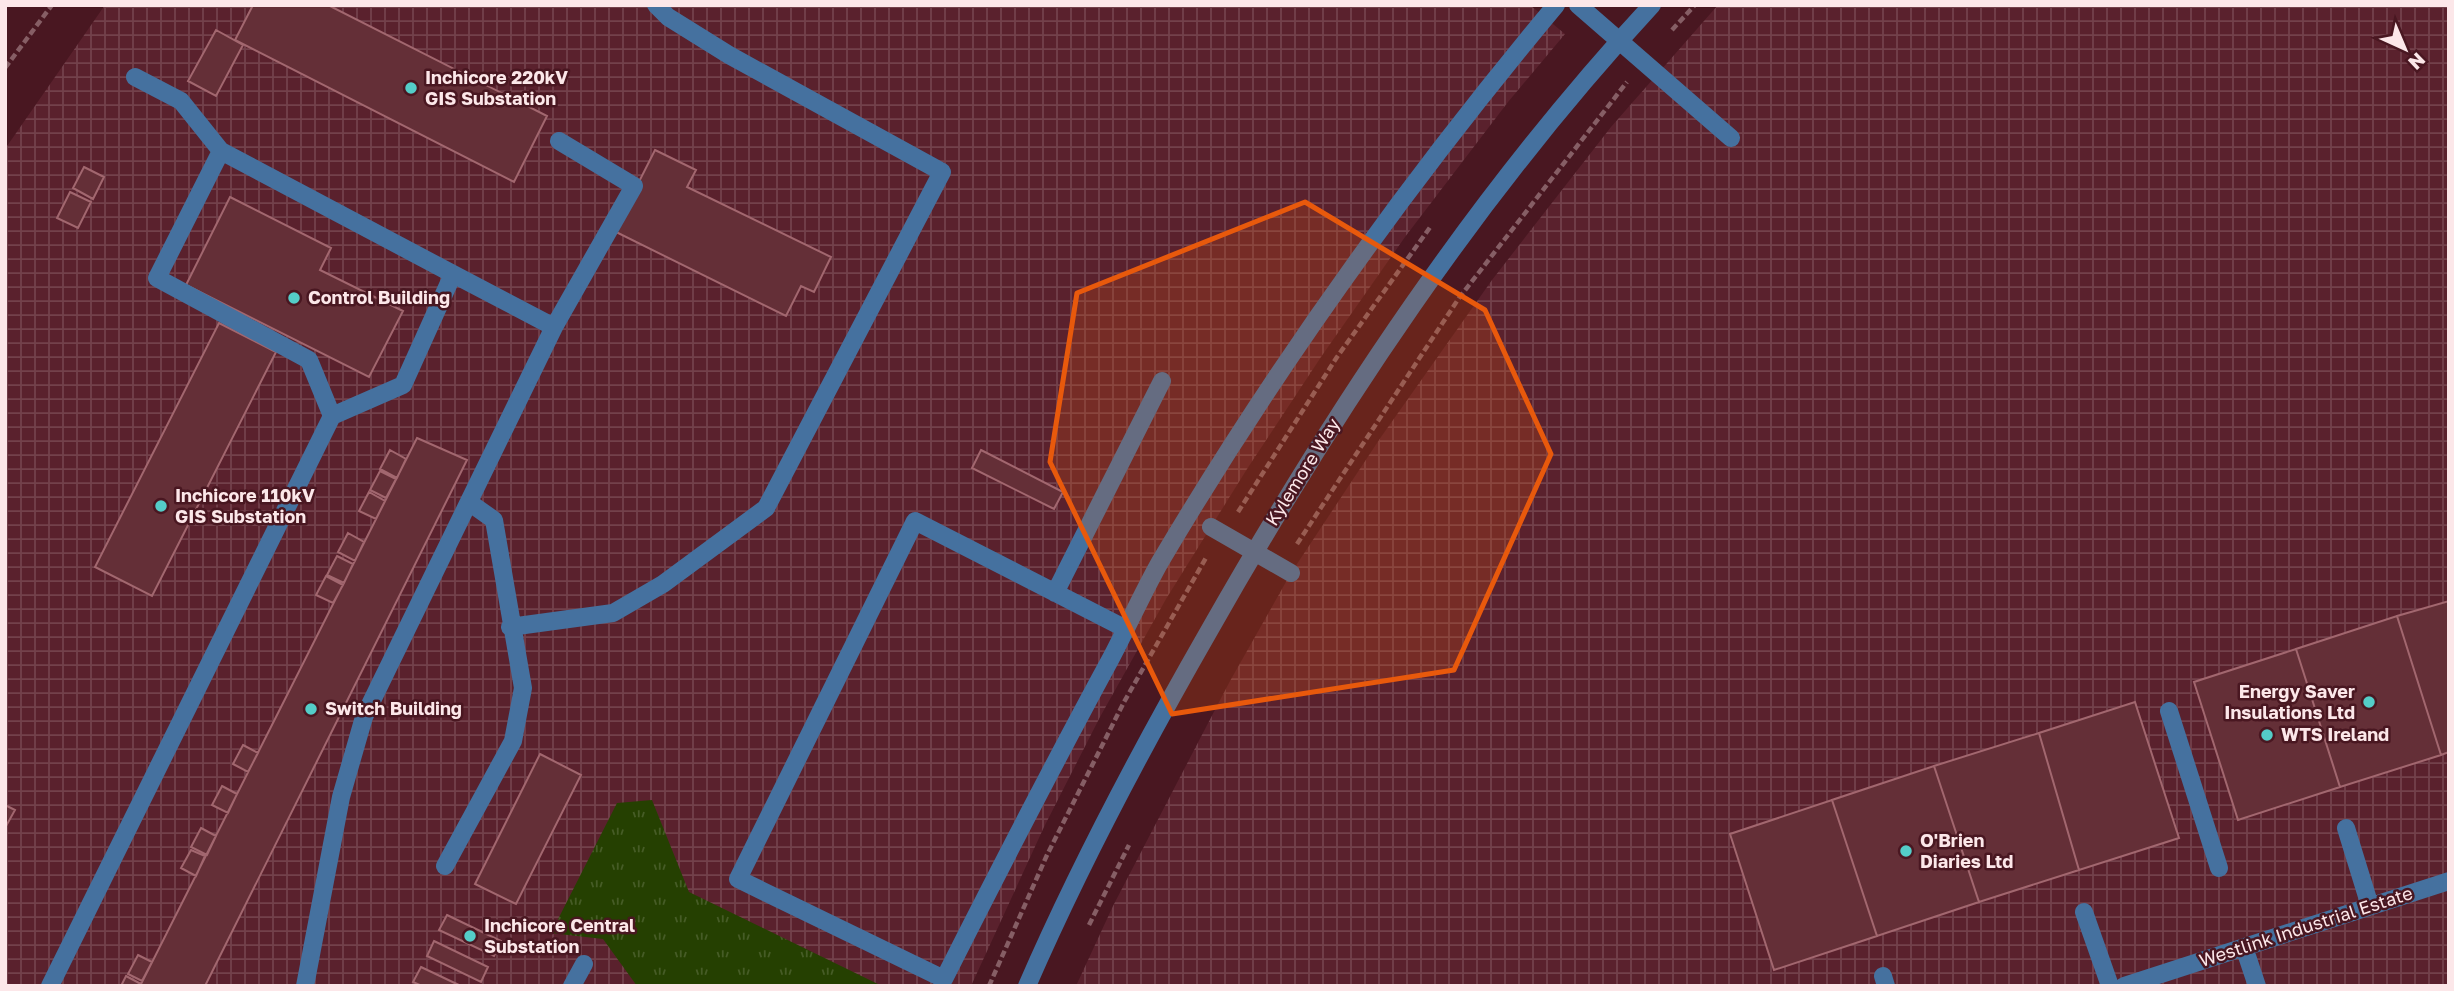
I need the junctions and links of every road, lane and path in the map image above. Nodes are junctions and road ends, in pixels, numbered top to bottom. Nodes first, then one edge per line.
1 (52, 5) edge
2 (656, 5) edge
3 (1556, 5) edge
4 (1578, 5) edge
5 (1653, 5) edge
6 (1695, 5) edge
7 (1620, 40) junction
8 (1644, 61) junction
9 (5, 68) edge
10 (135, 76) dead end
11 (1731, 138) dead end
12 (559, 141) dead end
13 (220, 151) junction
14 (453, 274) junction
15 (554, 327) junction
16 (1162, 381) dead end
17 (332, 416) junction
18 (470, 503) junction
19 (1211, 527) dead end
20 (1254, 551) junction
21 (1286, 570) joint
22 (1055, 593) junction
23 (510, 627) junction
24 (1126, 629) junction
25 (2169, 711) dead end
26 (2346, 828) dead end
27 (1130, 843) dead end
28 (445, 866) dead end
29 (2219, 868) dead end
30 (2449, 881) edge
31 (2370, 906) junction
32 (2084, 912) dead end
33 (1089, 926) dead end
34 (2244, 947) junction
35 (584, 964) dead end
36 (50, 986) edge
37 (305, 986) edge
38 (572, 986) edge
39 (1027, 986) edge
40 (2110, 986) edge
41 (2124, 986) edge
42 (2257, 986) edge

1 - 9 path
2 - 23 street
3 - 24 street
4 - 7 street
5 - 7 street, Kylemore Way
6 - 8 path
7 - 8 street
7 - 20 street, Kylemore Way
8 - 11 street
8 - 21 path
10 - 13 street
12 - 15 street
13 - 14 street
13 - 17 street
14 - 15 street
14 - 17 street
15 - 18 street
16 - 22 street
17 - 36 street
18 - 23 street
18 - 37 street
19 - 20 street
20 - 21 street
20 - 39 street, Kylemore Way
22 - 24 street
22 - 24 street
23 - 28 street
25 - 29 street
26 - 31 street
27 - 33 path
30 - 31 street, Westlink Industrial Estate
31 - 34 street, Westlink Industrial Estate
32 - 40 street
34 - 41 street, Westlink Industrial Estate
34 - 42 street
35 - 38 street

